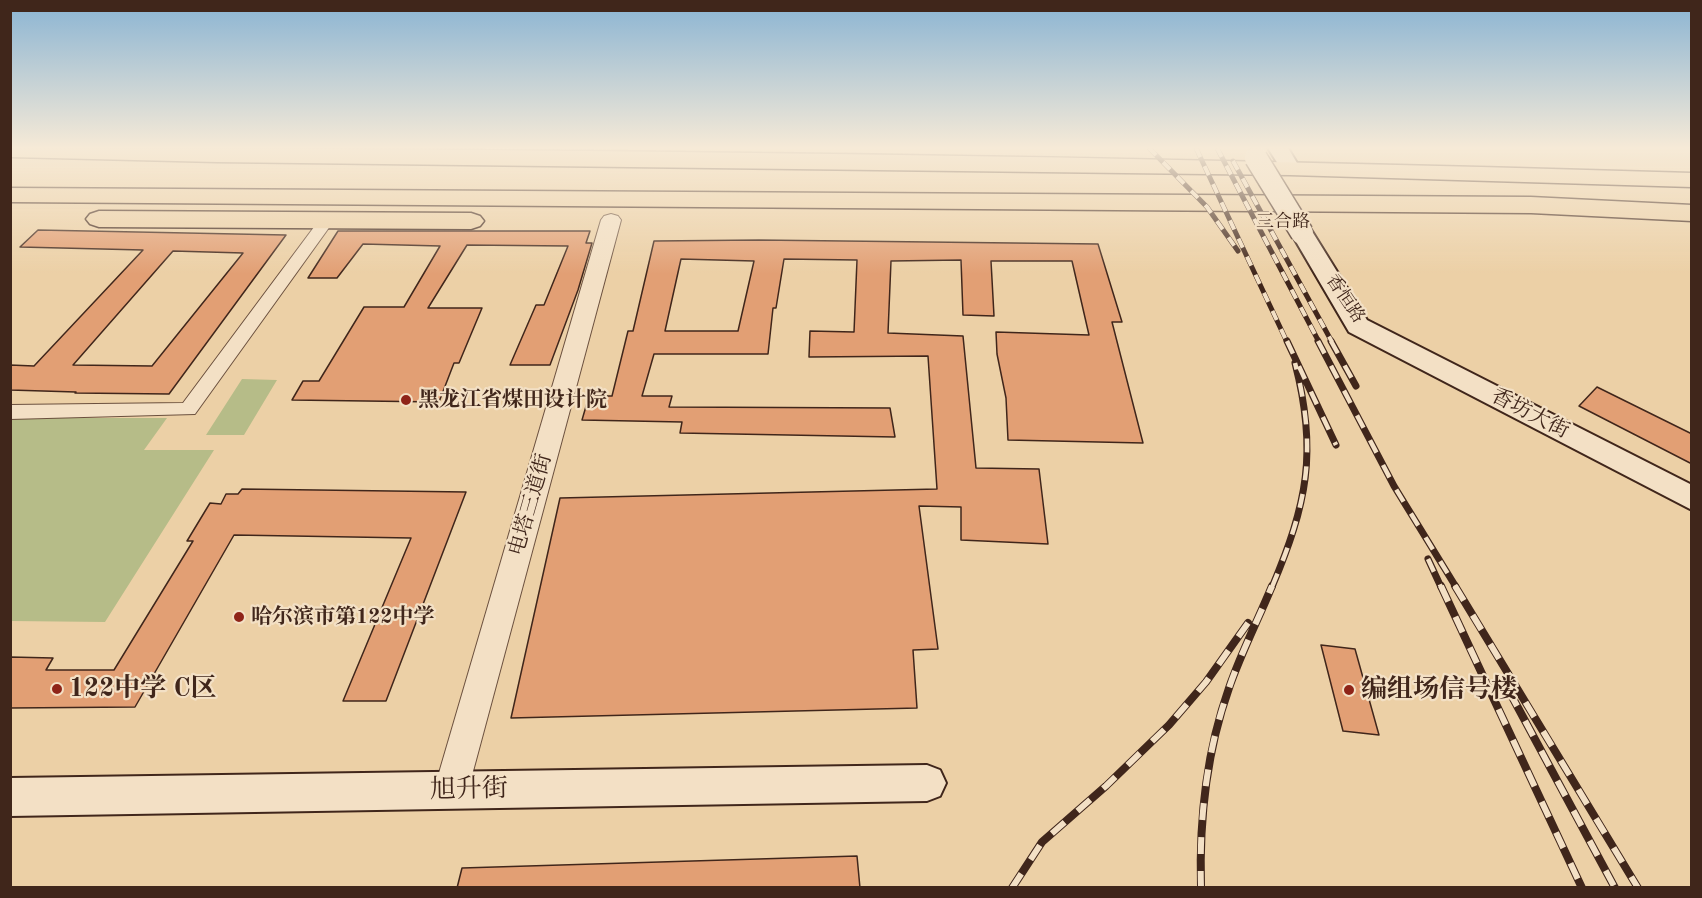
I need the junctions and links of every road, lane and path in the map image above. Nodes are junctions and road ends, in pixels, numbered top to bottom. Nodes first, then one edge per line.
1 (1234, 190) edge
2 (1286, 190) edge
3 (10, 195) edge
4 (1525, 196) junction
5 (1692, 196) edge
6 (1692, 213) edge
7 (10, 218) edge
8 (611, 220) junction
9 (325, 222) junction
10 (1692, 229) edge
11 (1368, 330) joint
12 (10, 412) edge
13 (1692, 498) edge
14 (927, 783) dead end
15 (451, 790) junction
16 (10, 796) edge

1 - 4 highway
2 - 11 main road, 香恒路, bridge
3 - 4 highway, 三合路
4 - 5 highway
4 - 6 highway
7 - 9 highway, 三合路
8 - 9 highway, 三合路
8 - 10 highway, 三合路
8 - 15 street, 电塔三道街
9 - 12 street
11 - 13 main road, 香坊大街
14 - 15 main road, 旭升街
15 - 16 main road, 旭升街

